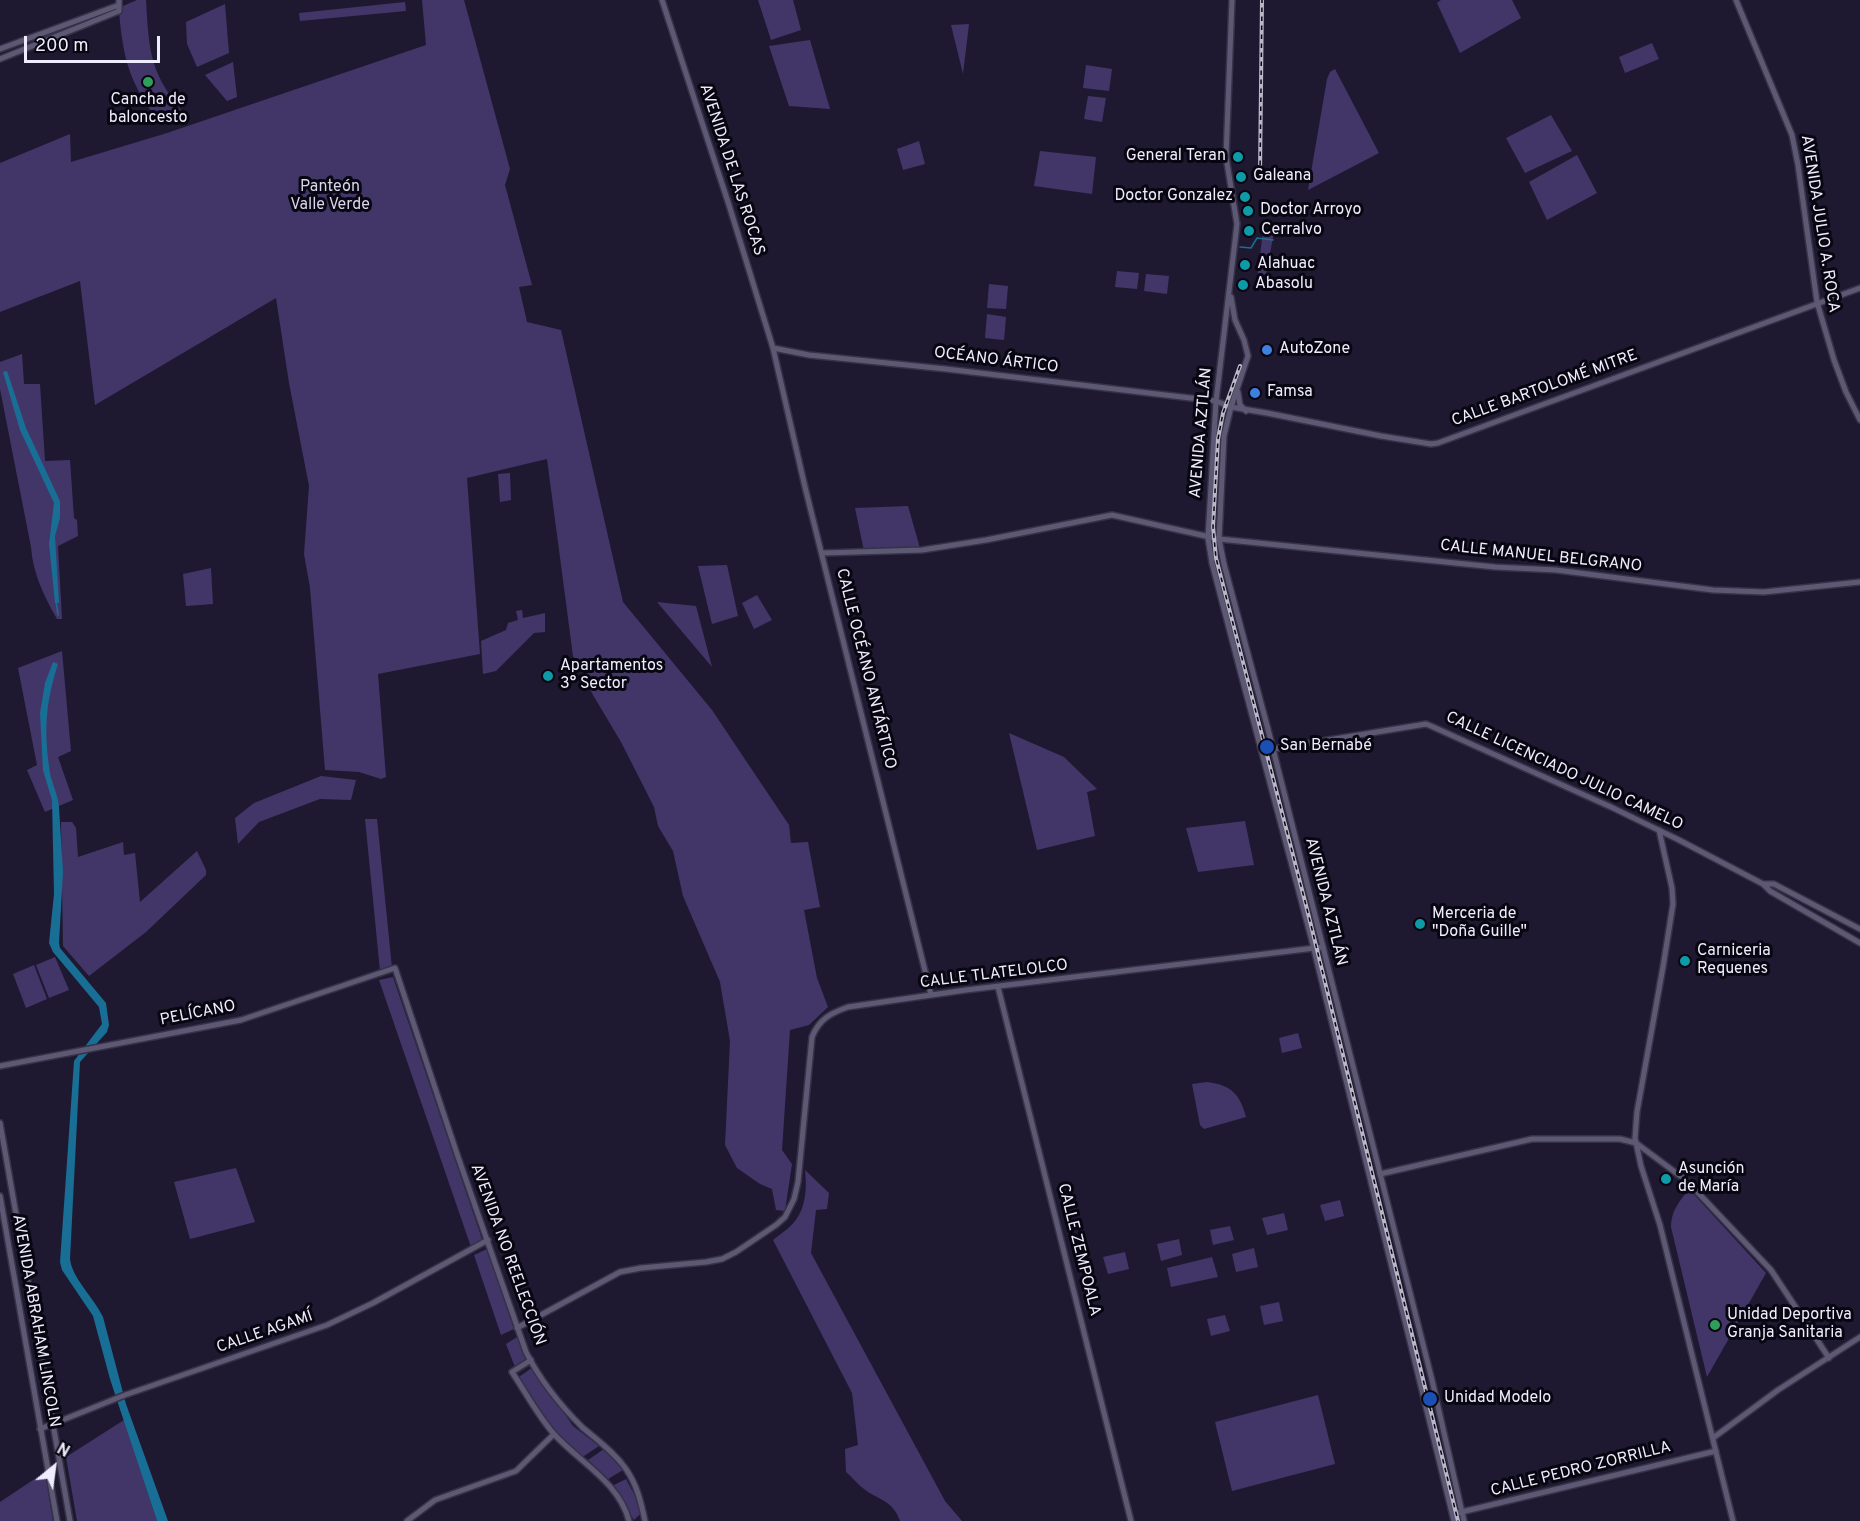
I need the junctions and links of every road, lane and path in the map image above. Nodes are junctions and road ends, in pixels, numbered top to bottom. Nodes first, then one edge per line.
1 (662, 0) edge
2 (1232, 0) edge
3 (1736, 0) edge
4 (119, 5) edge
5 (0, 50) edge
6 (0, 59) edge
7 (1860, 288) edge
8 (1229, 289) junction
9 (1817, 303) junction
10 (773, 348) junction
11 (1237, 389) junction
12 (1216, 401) junction
13 (1231, 408) junction
14 (1246, 411) junction
15 (1860, 420) edge
16 (1208, 538) junction
17 (1219, 539) junction
18 (823, 553) junction
19 (1860, 582) edge
20 (1273, 748) junction
21 (1659, 830) junction
22 (1763, 884) junction
23 (1860, 929) edge
24 (1860, 943) edge
25 (1323, 946) junction
26 (1314, 949) junction
27 (395, 968) joint
28 (998, 987) junction
29 (931, 995) junction
30 (0, 1066) edge
31 (0, 1123) edge
32 (1636, 1143) junction
33 (1380, 1174) junction
34 (0, 1196) edge
35 (488, 1240) junction
36 (517, 1328) junction
37 (1860, 1337) edge
38 (1829, 1358) junction
39 (531, 1360) junction
40 (54, 1423) junction
41 (40, 1429) junction
42 (554, 1434) junction
43 (1713, 1438) junction
44 (1716, 1451) junction
45 (1462, 1512) junction
46 (1453, 1514) junction
47 (57, 1521) edge
48 (70, 1521) edge
49 (407, 1521) edge
50 (629, 1521) edge
51 (645, 1521) edge
52 (1131, 1521) edge
53 (1454, 1521) edge
54 (1464, 1521) edge
55 (1733, 1521) edge

1 - 10 street, AVENIDA DE LAS ROCAS
2 - 8 street, AVENIDA AZTLÁN
3 - 9 street, AVENIDA JULIO A. ROCA
4 - 5 street
4 - 6 street
7 - 9 street, CALLE BARTOLOMÉ MITRE
8 - 11 street, AVENIDA AZTLÁN
8 - 12 street, AVENIDA AZTLÁN
9 - 14 street, CALLE BARTOLOMÉ MITRE
9 - 15 street, AVENIDA JULIO A. ROCA
10 - 12 street, OCÉANO ÁRTICO
10 - 18 street, CALLE OCÉANO ANTÁRTICO
11 - 13 street, AVENIDA AZTLÁN
11 - 14 street
12 - 13 street, OCÉANO ÁRTICO
12 - 16 street, AVENIDA AZTLÁN
13 - 14 street, CALLE BARTOLOMÉ MITRE
13 - 17 street, AVENIDA AZTLÁN
16 - 17 street, CALLE MANUEL BELGRANO
16 - 18 street, CALLE MANUEL BELGRANO
16 - 26 street, AVENIDA AZTLÁN
17 - 19 street, CALLE MANUEL BELGRANO
17 - 20 street, AVENIDA AZTLÁN
18 - 29 street, CALLE OCÉANO ANTÁRTICO
20 - 21 street, CALLE LICENCIADO JULIO CAMELO
20 - 25 street, AVENIDA AZTLÁN
21 - 22 street, CALLE LICENCIADO JULIO CAMELO
21 - 32 street
22 - 23 street, CALLE LICENCIADO JULIO CAMELO
22 - 24 street, CALLE LICENCIADO JULIO CAMELO
25 - 26 street, CALLE TLATELOLCO
25 - 33 street, AVENIDA AZTLÁN
26 - 28 street, CALLE TLATELOLCO
26 - 46 street, AVENIDA AZTLÁN
27 - 30 street, PELÍCANO
27 - 35 street, AVENIDA NO REELECCIÓN
28 - 29 street, CALLE TLATELOLCO
28 - 52 street, CALLE ZEMPOALA
29 - 36 street, CALLE TLATELOLCO
31 - 40 street
32 - 33 street
32 - 38 street
32 - 43 street
33 - 45 street, AVENIDA AZTLÁN
34 - 41 street, AVENIDA ABRAHAM LINCOLN
35 - 36 street, AVENIDA NO REELECCIÓN
35 - 40 street, CALLE AGAMÍ
36 - 39 street, AVENIDA NO REELECCIÓN
37 - 38 street
38 - 43 street
39 - 42 street
39 - 51 street, AVENIDA NO REELECCIÓN
40 - 41 street, CALLE AGAMÍ
40 - 48 street
41 - 47 street, AVENIDA ABRAHAM LINCOLN
42 - 49 street
42 - 50 street
43 - 44 street
44 - 45 street, CALLE PEDRO ZORRILLA
44 - 55 street
45 - 46 street, CALLE PEDRO ZORRILLA
45 - 54 street, AVENIDA AZTLÁN
46 - 53 street, AVENIDA AZTLÁN

